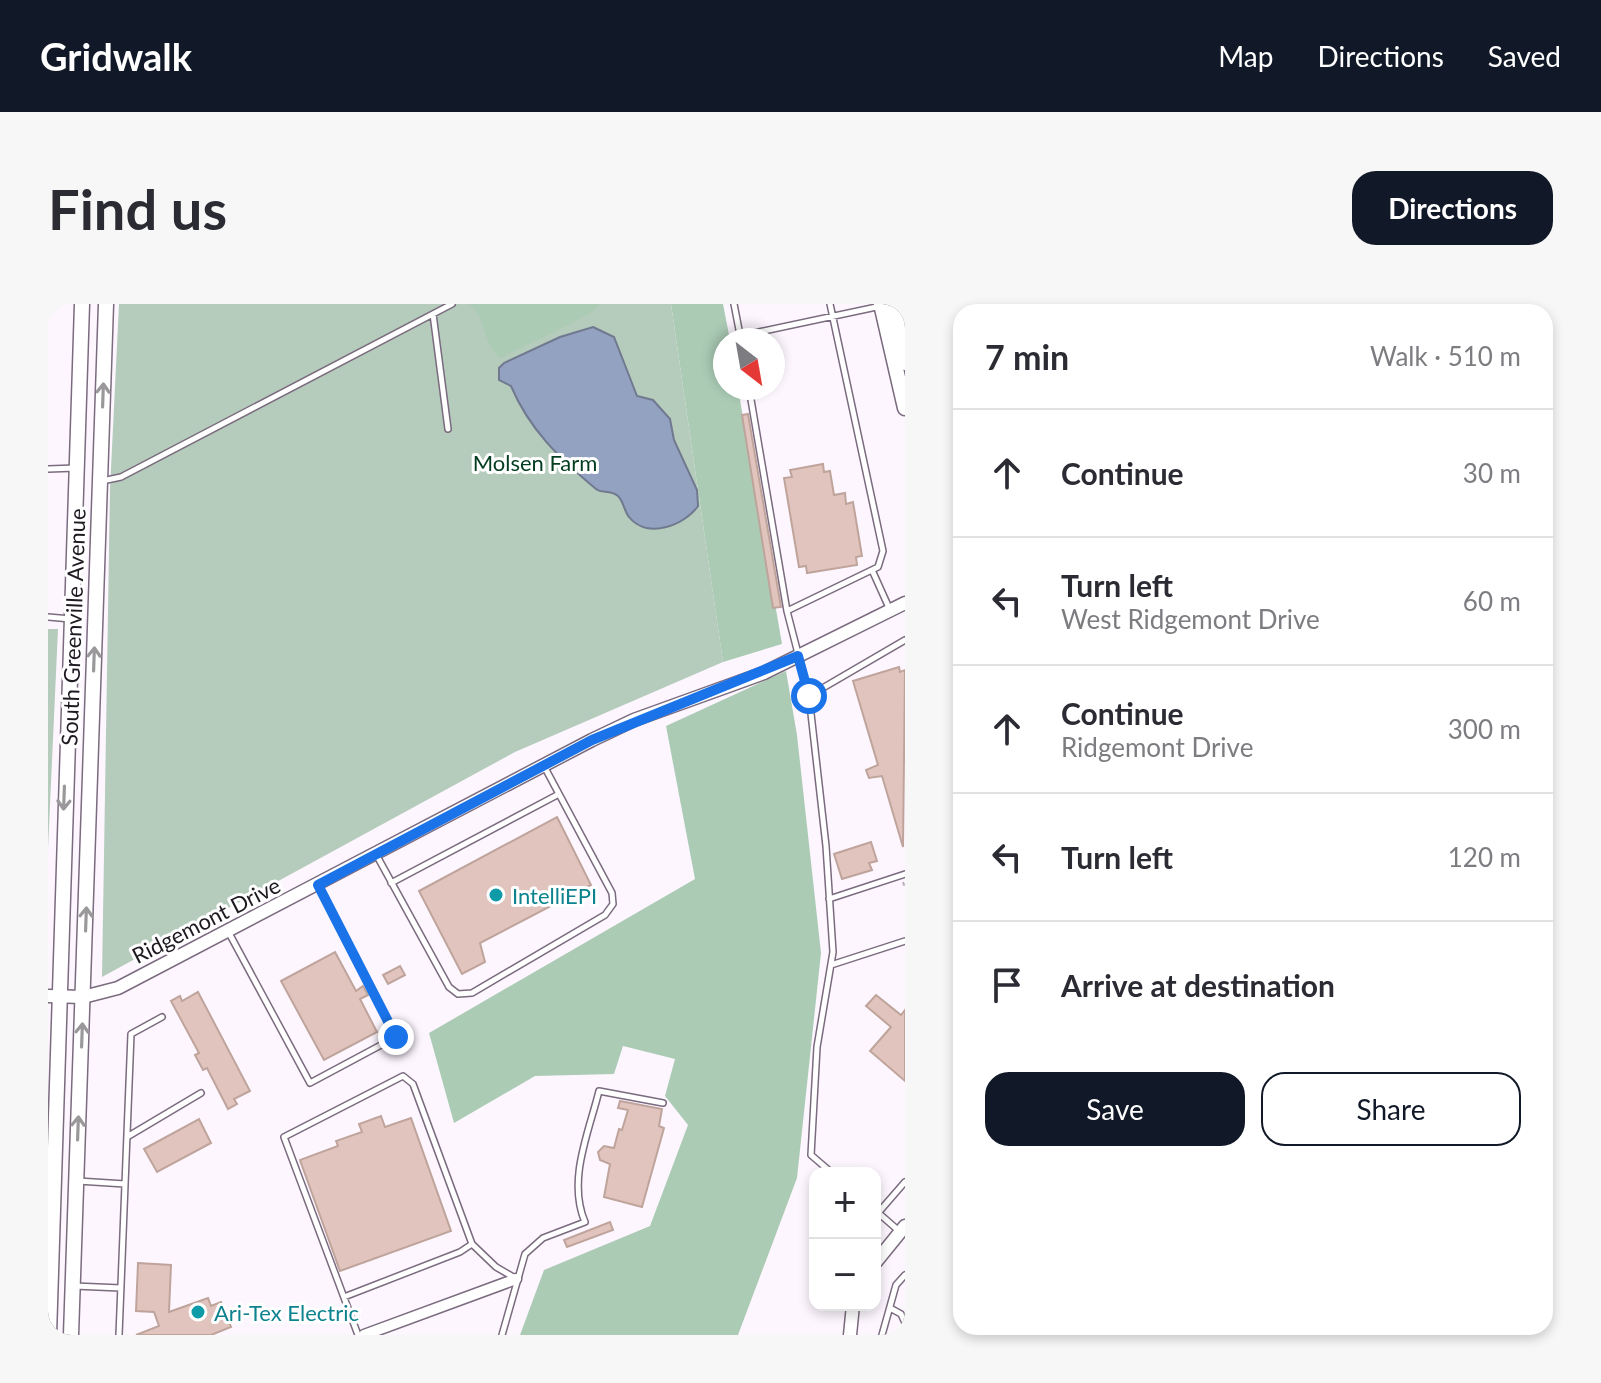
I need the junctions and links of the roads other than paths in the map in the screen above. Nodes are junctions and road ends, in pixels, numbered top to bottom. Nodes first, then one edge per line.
1 (82, 304) edge
2 (106, 304) edge
3 (452, 304) edge
4 (734, 304) edge
5 (830, 304) edge
6 (887, 305) edge
7 (433, 314) junction
8 (832, 315) junction
9 (738, 328) edge
10 (780, 328) edge
11 (905, 361) edge
12 (751, 400) edge
13 (905, 408) edge
14 (448, 429) dead end
15 (77, 468) junction
16 (48, 469) edge
17 (101, 475) junction
18 (872, 570) junction
19 (905, 603) edge
20 (890, 610) junction
21 (787, 611) junction
22 (48, 617) edge
23 (72, 620) junction
24 (905, 640) edge
25 (798, 656) junction
26 (809, 696) junction
27 (543, 765) junction
28 (559, 794) junction
29 (376, 854) junction
30 (905, 874) edge
31 (391, 883) junction
32 (318, 885) junction
33 (829, 899) junction
34 (229, 933) junction
35 (905, 941) edge
36 (831, 965) junction
37 (51, 994) edge
38 (83, 997) junction
39 (162, 1017) dead end
40 (53, 1029) edge
41 (201, 1093) dead end
42 (663, 1103) dead end
43 (51, 1108) edge
44 (127, 1137) junction
45 (825, 1167) edge
46 (76, 1181) junction
47 (905, 1182) edge
48 (125, 1184) junction
49 (52, 1188) edge
50 (881, 1207) edge
51 (881, 1215) edge
52 (902, 1229) edge
53 (472, 1244) junction
54 (881, 1255) edge
55 (905, 1275) edge
56 (516, 1279) junction
57 (72, 1286) junction
58 (121, 1288) junction
59 (344, 1297) junction
60 (890, 1308) junction
61 (852, 1311) edge
62 (905, 1323) edge
63 (49, 1335) edge
64 (71, 1335) edge
65 (119, 1335) edge
66 (361, 1335) edge
67 (502, 1335) edge
68 (850, 1335) edge
69 (882, 1335) edge

1 - 15 main road, South Greenville Avenue
17 -> 2 main road, South Greenville Avenue
3 - 7 lane
4 - 9 lane
5 - 8 lane
6 - 8 lane
6 - 11 highway
6 - 13 main road
7 - 14 lane
7 - 17 lane
8 - 10 lane
8 - 18 lane
12 - 21 lane
15 - 16 lane
15 - 17 main road
15 - 23 main road, South Greenville Avenue
38 -> 17 main road, South Greenville Avenue
18 - 20 lane
18 - 21 lane
19 - 20 street, Ridgemont Drive
20 - 25 street, Ridgemont Drive
21 - 25 lane
22 - 23 lane
23 -> 37 main road, South Greenville Avenue
24 - 26 lane
25 - 26 lane
25 - 27 street, Ridgemont Drive
26 - 33 lane
27 - 28 lane
27 - 29 street, Ridgemont Drive
28 - 31 lane
28 - 31 lane
29 - 31 lane
29 - 32 street, Ridgemont Drive
30 - 33 lane
32 - 34 street, Ridgemont Drive
32 - 34 lane
33 - 36 lane
34 - 38 street, Ridgemont Drive
35 - 36 lane
36 - 45 lane
37 - 38 street, Ridgemont Drive
37 - 40 main road, South Greenville Avenue
46 -> 38 main road, South Greenville Avenue
39 - 44 lane
40 - 43 main road, South Greenville Avenue
41 - 44 lane
42 - 56 lane
43 - 49 main road, South Greenville Avenue
44 - 48 lane
46 - 48 lane
46 - 49 main road
46 - 57 main road, South Greenville Avenue
47 - 50 lane
48 - 58 lane
49 - 63 main road, South Greenville Avenue
51 - 52 lane
52 - 54 street
53 - 56 lane
53 - 59 lane
53 - 59 lane
55 - 60 lane
56 - 66 street
56 - 67 lane
57 - 58 lane
57 - 64 main road, South Greenville Avenue
58 - 65 lane
59 - 66 lane
60 - 62 lane
60 - 69 lane
61 - 68 street

